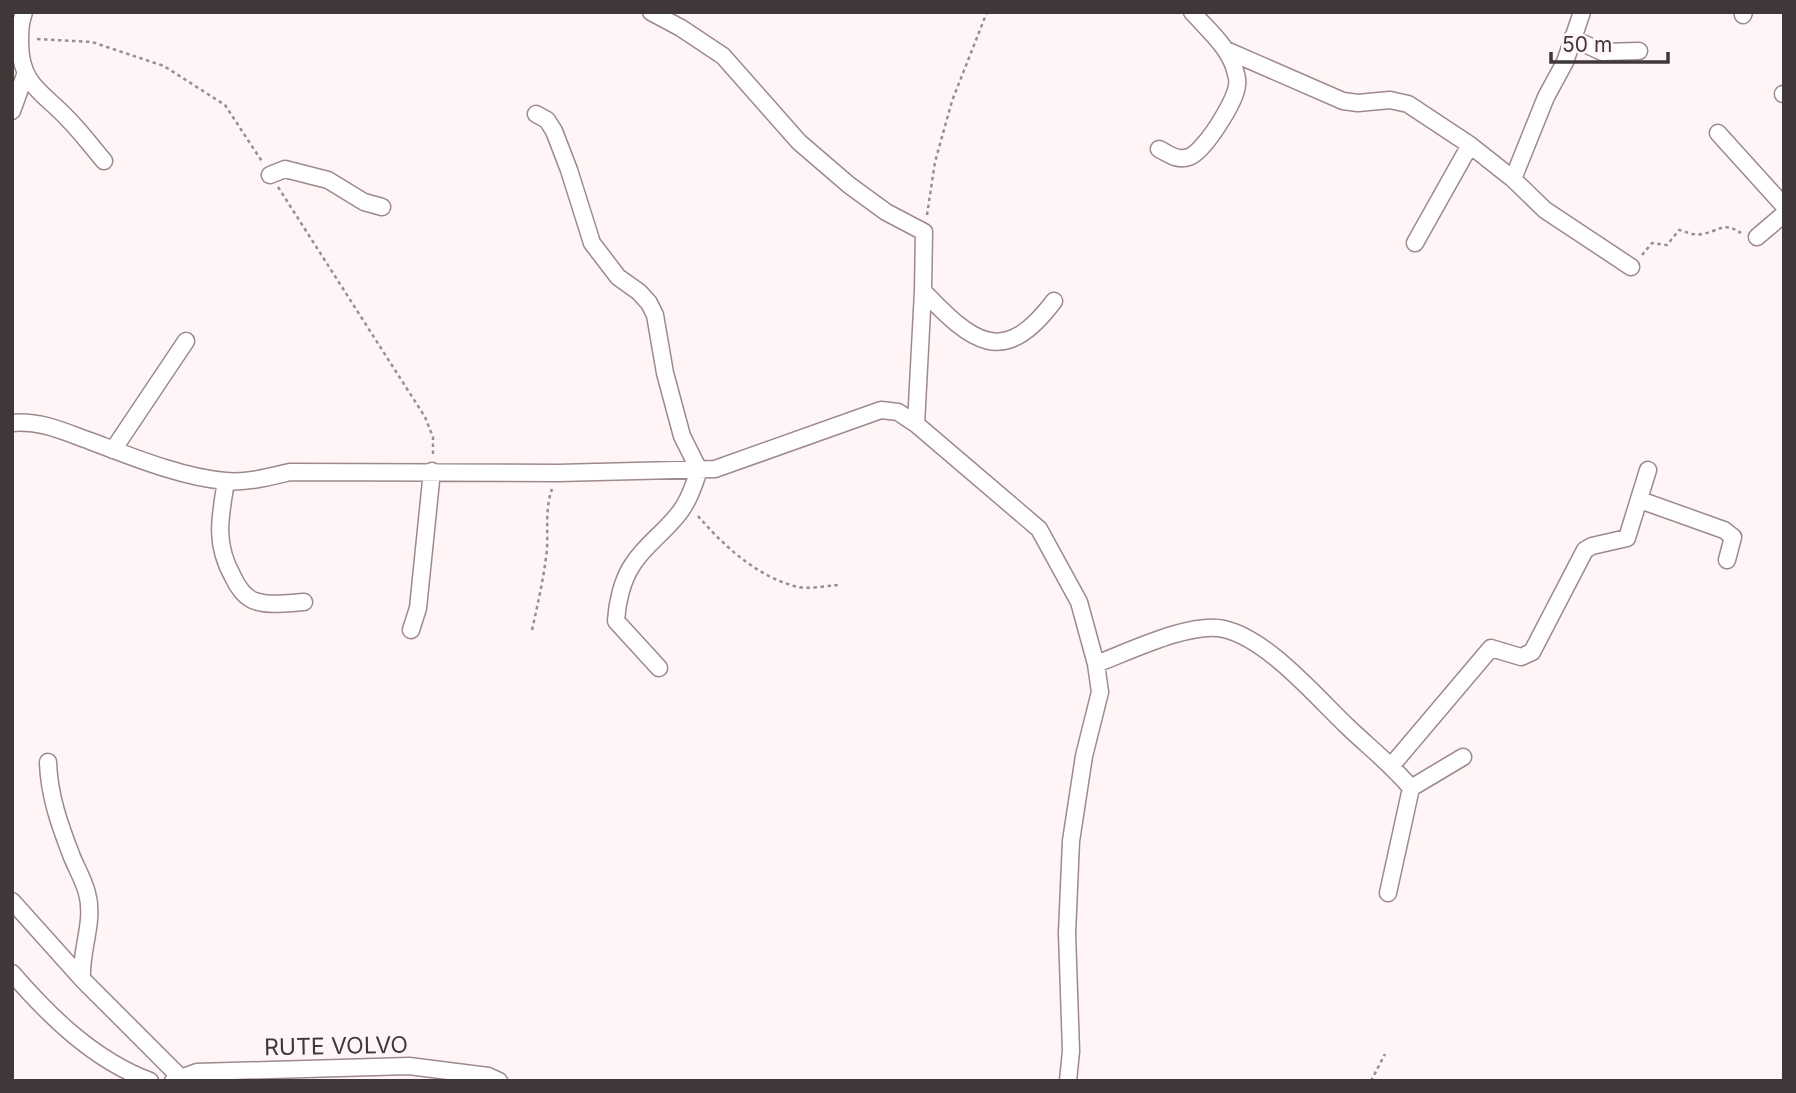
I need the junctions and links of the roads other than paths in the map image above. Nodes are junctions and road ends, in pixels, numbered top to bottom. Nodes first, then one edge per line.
1 (24, 12) edge
2 (651, 12) edge
3 (1192, 12) edge
4 (1582, 12) edge
5 (1572, 38) junction
6 (1226, 50) junction
7 (1639, 51) dead end
8 (25, 75) junction
9 (12, 111) edge
10 (536, 114) dead end
11 (1718, 133) dead end
12 (1470, 145) junction
13 (1159, 149) dead end
14 (104, 161) dead end
15 (270, 175) road end
16 (1513, 179) junction
17 (1784, 206) edge
18 (382, 207) dead end
19 (1784, 214) edge
20 (1757, 237) road end
21 (1415, 243) dead end
22 (1631, 267) road end
23 (923, 290) junction
24 (1054, 301) dead end
25 (186, 341) dead end
26 (12, 422) edge
27 (916, 424) junction
28 (113, 450) junction
29 (699, 470) junction
30 (1648, 470) dead end
31 (432, 471) junction
32 (226, 481) junction
33 (1640, 499) junction
34 (1727, 560) dead end
35 (304, 602) dead end
36 (411, 630) dead end
37 (1097, 664) junction
38 (659, 668) dead end
39 (1463, 757) dead end
40 (48, 762) dead end
41 (1392, 765) junction
42 (1411, 788) junction
43 (1388, 893) dead end
44 (12, 901) edge
45 (12, 973) edge
46 (82, 979) junction
47 (408, 1073) edge
48 (250, 1075) edge
49 (176, 1079) edge
50 (150, 1081) edge
51 (499, 1081) edge
52 (1068, 1081) edge

1 - 8 street
2 - 23 street
3 - 6 street
4 - 5 street
5 - 7 street
5 - 16 street
6 - 12 street
6 - 13 street
8 - 9 street
8 - 14 street
10 - 29 street
11 - 17 street
12 - 16 street
12 - 21 street
15 - 18 street
16 - 22 street
19 - 20 street
23 - 24 street
23 - 27 street
25 - 28 street
26 - 28 street
27 - 29 street
27 - 37 street
28 - 32 street
29 - 31 street
29 - 38 street
30 - 33 street
31 - 32 street
31 - 36 street
32 - 35 street
33 - 34 street
33 - 41 street
37 - 41 street
37 - 52 street
39 - 42 street
40 - 46 street
41 - 42 street
42 - 43 street
44 - 46 street
45 - 50 street
46 - 49 street
47 - 48 street, RUTE VOLVO
47 - 51 street, RUTE VOLVO
48 - 49 street, RUTE VOLVO

